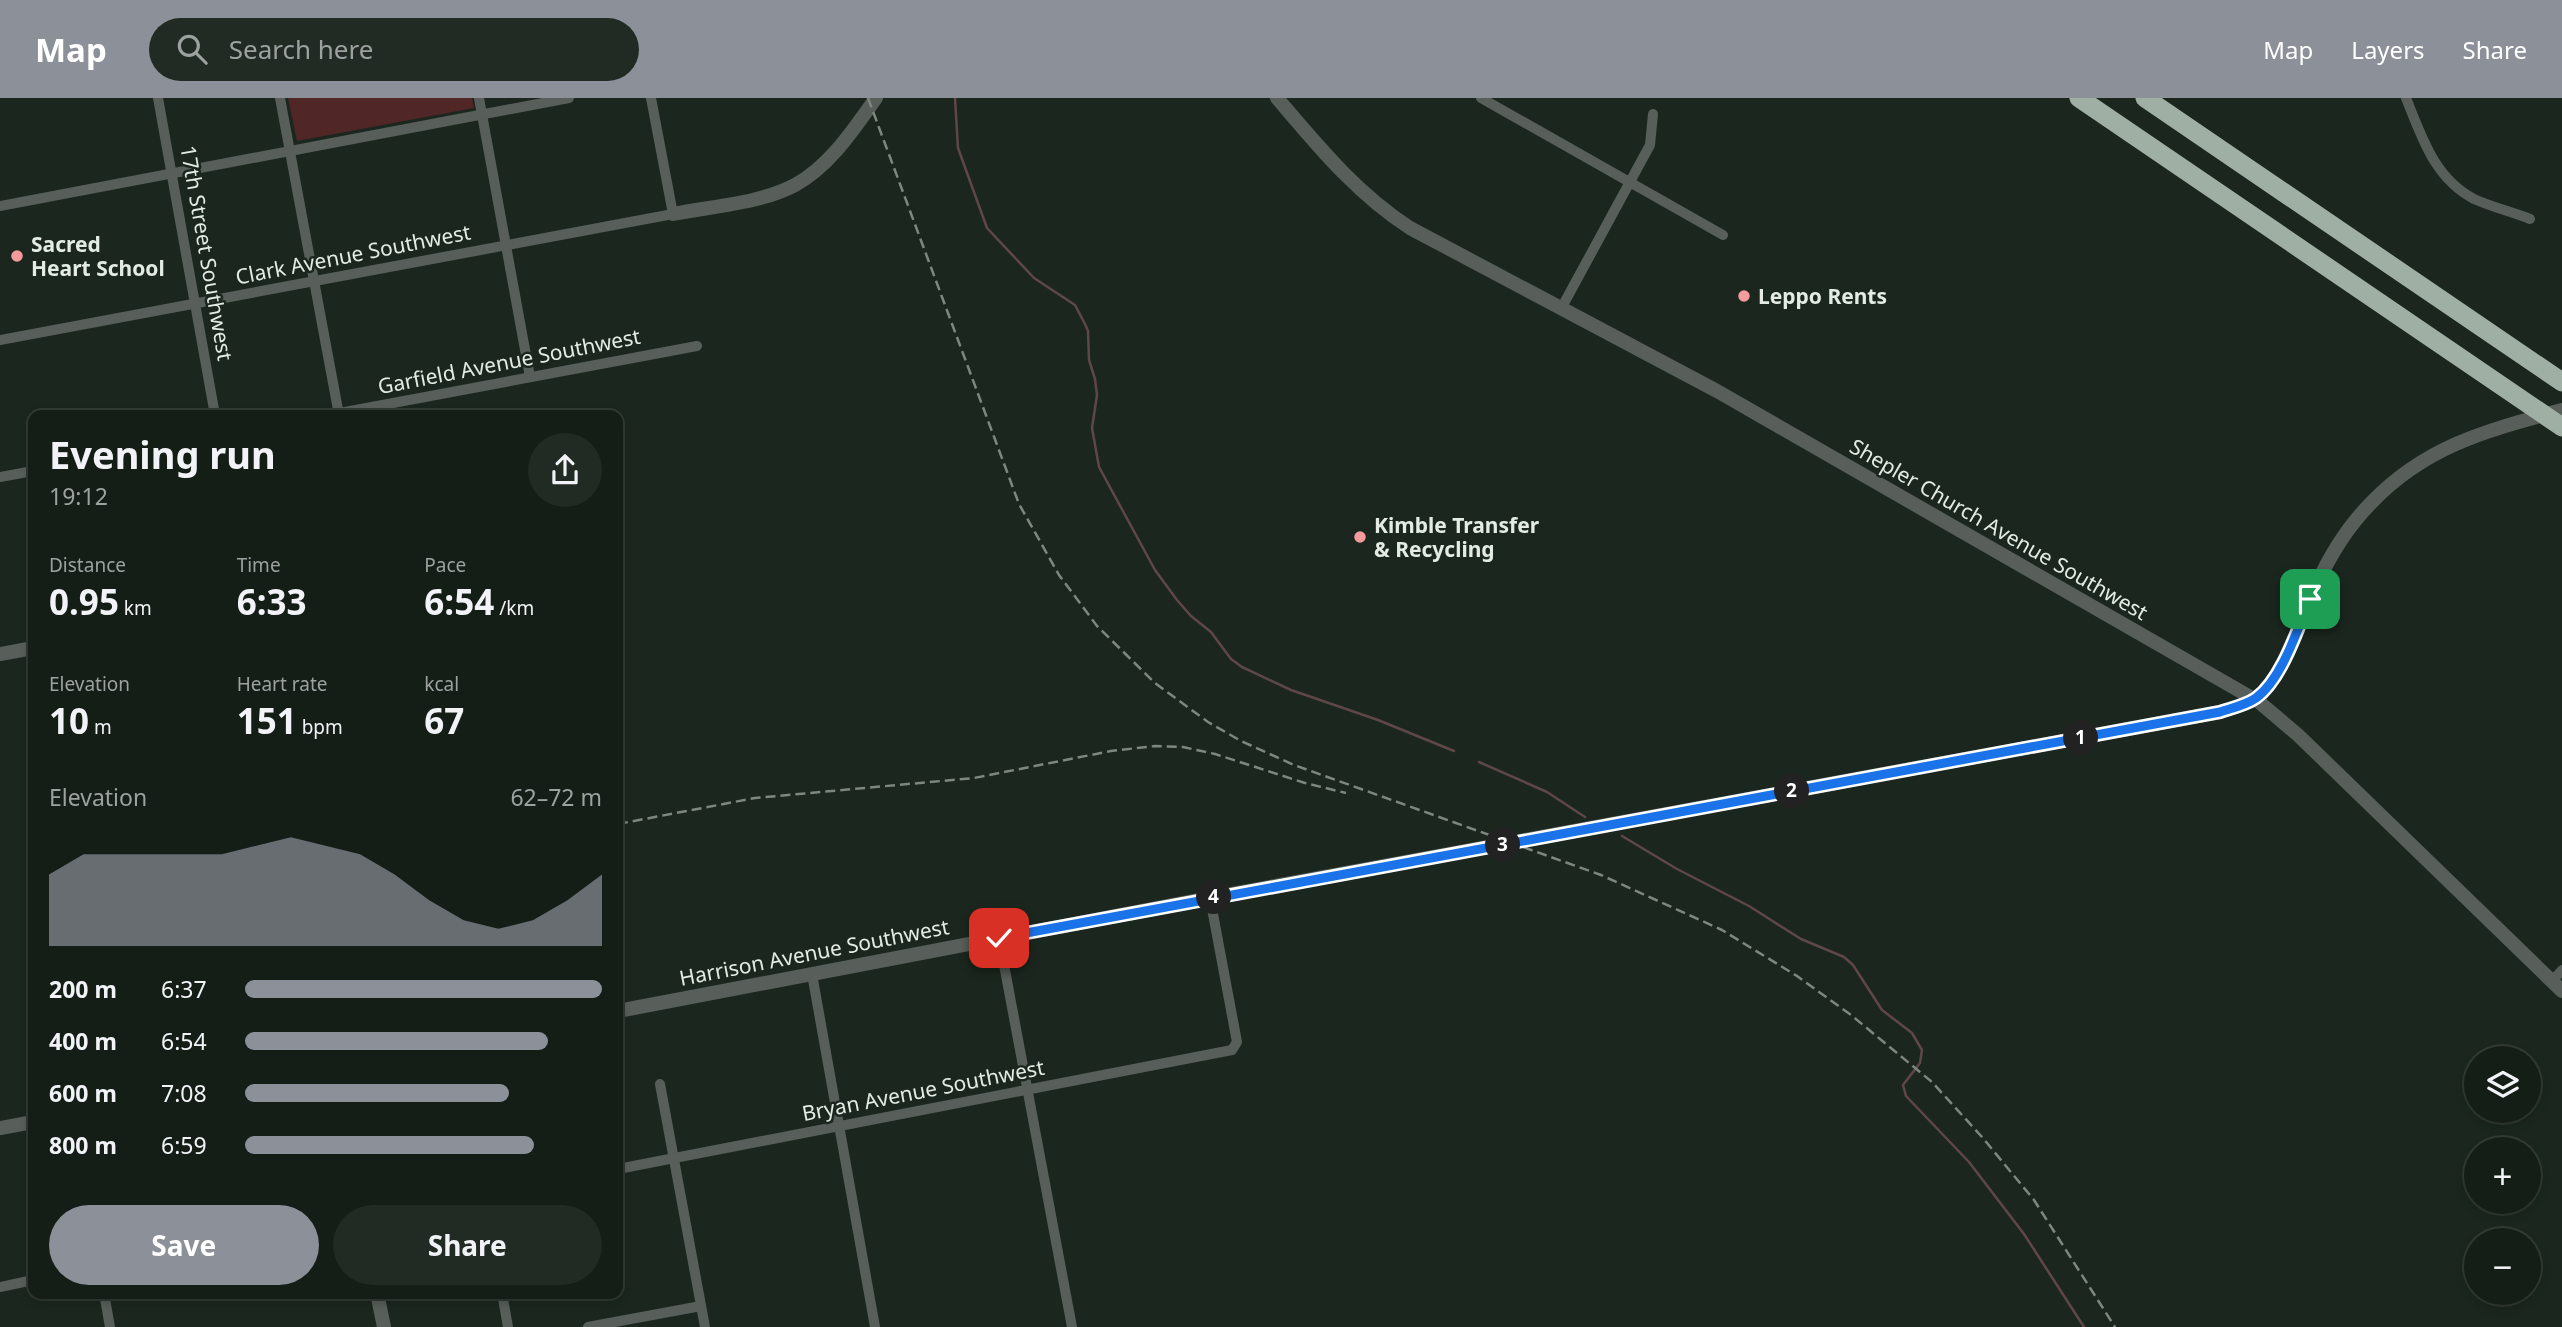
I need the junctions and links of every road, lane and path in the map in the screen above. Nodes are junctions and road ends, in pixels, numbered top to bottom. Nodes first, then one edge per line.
1 (158, 98) edge
2 (280, 98) edge
3 (479, 98) edge
4 (569, 98) edge
5 (651, 98) edge
6 (876, 98) edge
7 (1277, 98) edge
8 (1481, 98) edge
9 (2079, 98) edge
10 (2145, 98) edge
11 (2406, 98) edge
12 (1653, 114) dead end
13 (482, 115) junction
14 (290, 151) junction
15 (172, 172) junction
16 (1630, 183) junction
17 (0, 206) edge
18 (673, 214) junction
19 (2530, 219) dead end
20 (1723, 235) dead end
21 (506, 245) junction
22 (315, 281) junction
23 (195, 304) junction
24 (1562, 307) junction
25 (0, 340) edge
26 (697, 346) dead end
27 (530, 377) junction
28 (2562, 382) edge
29 (214, 410) edge
30 (334, 410) edge
31 (356, 410) edge
32 (2562, 410) edge
33 (2562, 428) edge
34 (28, 472) edge
35 (0, 477) edge
36 (28, 649) edge
37 (0, 654) edge
38 (2255, 699) junction
39 (1210, 898) junction
40 (999, 938) junction
41 (2562, 970) edge
42 (812, 974) junction
43 (2557, 986) edge
44 (623, 1010) edge
45 (660, 1084) dead end
46 (1027, 1090) junction
47 (28, 1123) edge
48 (841, 1126) junction
49 (0, 1128) edge
50 (674, 1158) junction
51 (623, 1168) edge
52 (28, 1281) edge
53 (0, 1287) edge
54 (105, 1299) edge
55 (378, 1299) edge
56 (503, 1299) edge
57 (701, 1306) junction
58 (110, 1327) edge
59 (384, 1327) edge
60 (508, 1327) edge
61 (588, 1327) edge
62 (705, 1327) edge
63 (875, 1327) edge
64 (1072, 1327) edge

1 - 15 street, 17th Street Southwest
2 - 14 street
3 - 13 street
4 - 13 street
5 - 18 street
6 - 18 street
7 - 24 street, Shepler Church Avenue Southwest
8 - 16 street
9 - 33 highway
10 - 28 highway
11 - 19 street
12 - 16 street
13 - 14 street
13 - 21 street
14 - 15 street
14 - 22 street
15 - 17 street
15 - 23 street, 17th Street Southwest
16 - 20 street
16 - 24 street
18 - 21 street, Clark Avenue Southwest
21 - 22 street, Clark Avenue Southwest
21 - 27 street
22 - 23 street, Clark Avenue Southwest
22 - 30 street
23 - 25 street, Clark Avenue Southwest
23 - 29 street, 17th Street Southwest
24 - 38 street, Shepler Church Avenue Southwest
26 - 27 street, Garfield Avenue Southwest
27 - 31 street, Garfield Avenue Southwest
32 - 38 street
34 - 35 street
36 - 37 street
38 - 39 street, Harrison Avenue Southwest
38 - 43 street, Shepler Church Avenue Southwest
39 - 40 street, Harrison Avenue Southwest
39 - 46 street, Bryan Avenue Southwest
40 - 42 street, Harrison Avenue Southwest
40 - 46 street
41 - 43 street
42 - 44 street, Harrison Avenue Southwest
42 - 48 street
45 - 50 street
46 - 48 street, Bryan Avenue Southwest
46 - 64 street
47 - 49 street
48 - 50 street, Bryan Avenue Southwest
48 - 63 street
50 - 51 street, Bryan Avenue Southwest
50 - 57 street
52 - 53 street
54 - 58 street
55 - 59 street
56 - 60 street
57 - 61 street
57 - 62 street

